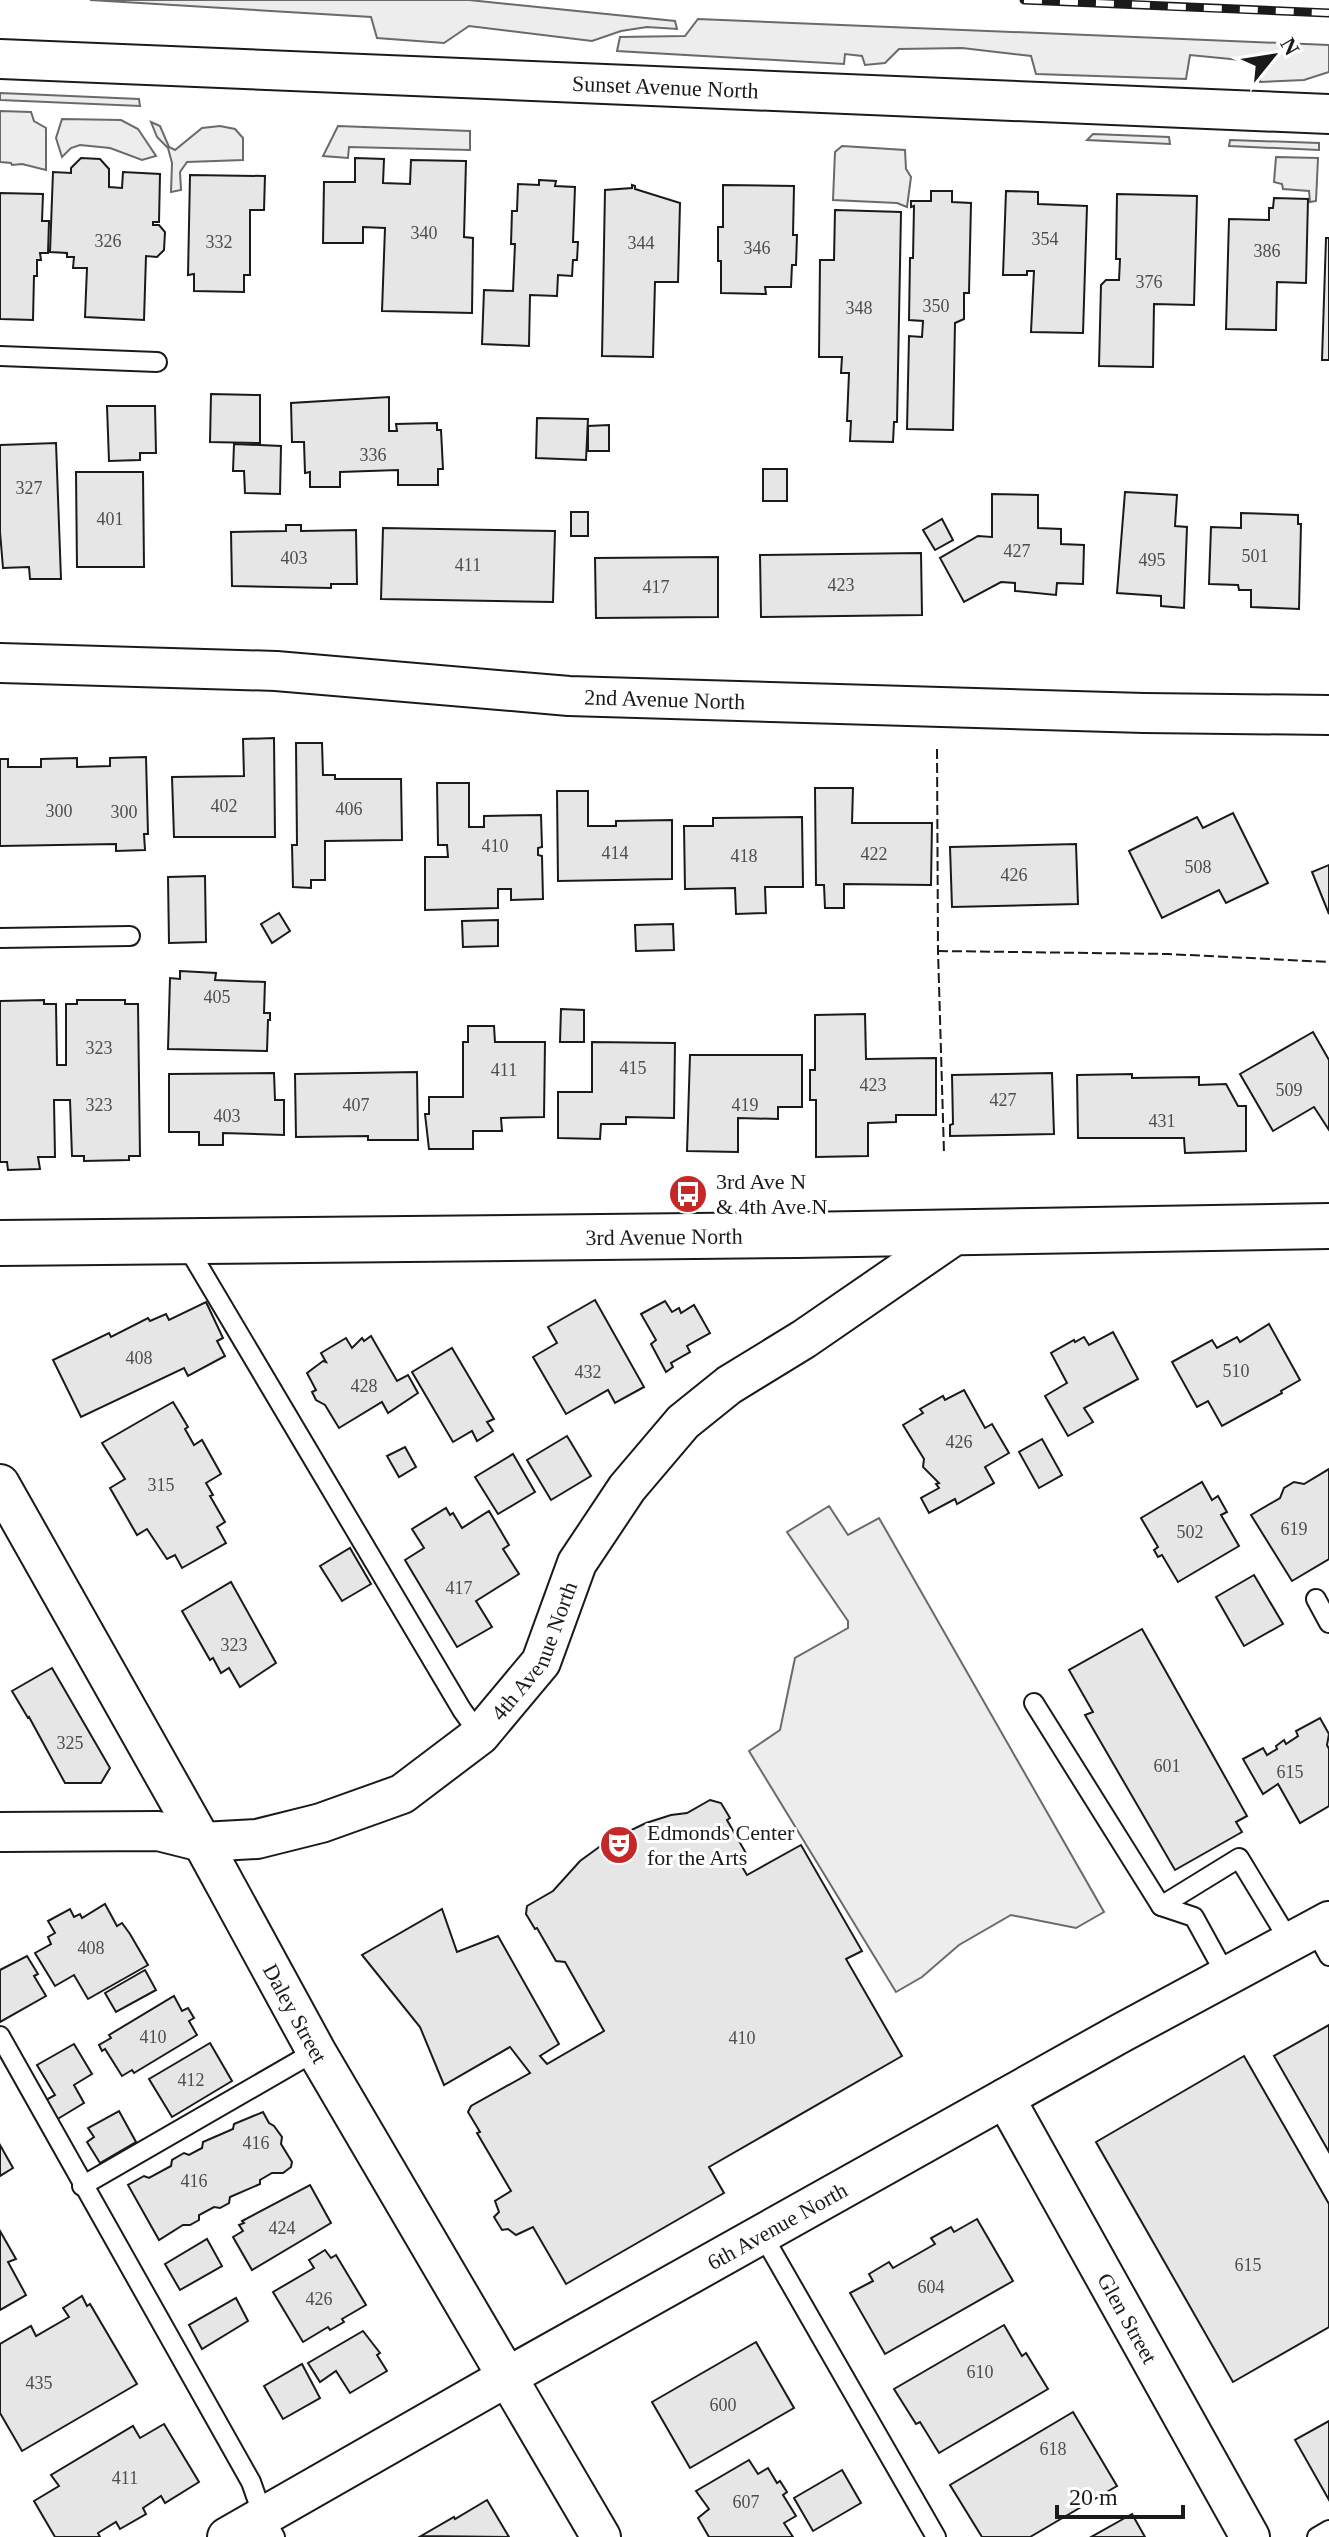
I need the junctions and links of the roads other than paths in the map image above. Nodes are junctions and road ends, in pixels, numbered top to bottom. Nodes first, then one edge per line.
1 (0, 59) edge
2 (1329, 114) edge
3 (0, 356) edge
4 (157, 362) dead end
5 (0, 663) edge
6 (1329, 715) edge
7 (130, 936) dead end
8 (0, 938) edge
9 (1329, 1226) edge
10 (958, 1233) junction
11 (183, 1241) junction
12 (0, 1243) edge
13 (0, 1484) edge
14 (1316, 1599) dead end
15 (1329, 1623) edge
16 (1034, 1703) dead end
17 (480, 1735) junction
18 (0, 1832) edge
19 (202, 1842) junction
20 (1161, 1906) junction
21 (1315, 1937) edge
22 (1227, 1977) junction
23 (0, 2036) edge
24 (316, 2051) junction
25 (1005, 2098) junction
26 (82, 2186) junction
27 (762, 2234) junction
28 (507, 2377) junction
29 (269, 2527) edge
30 (1329, 2530) edge
31 (227, 2537) edge
32 (601, 2537) edge
33 (936, 2537) edge
34 (1250, 2537) edge
35 (1317, 2537) edge

1 - 2 street, Sunset Avenue North
3 - 4 lane
5 - 6 street, 2nd Avenue North
7 - 8 lane
9 - 10 main road, 3rd Avenue North
10 - 11 main road, 3rd Avenue North
10 - 17 street, 4th Avenue North
11 - 12 main road, 3rd Avenue North
11 - 17 lane
13 - 19 street, Daley Street
14 - 15 lane
16 - 20 lane
17 - 19 street, 4th Avenue North
18 - 19 street, 4th Avenue North
19 - 24 street, Daley Street
20 - 21 lane
20 - 22 lane
21 - 22 street, 6th Avenue North
22 - 25 street, 6th Avenue North
23 - 26 lane
24 - 26 lane
24 - 28 street, Daley Street
25 - 27 street, 6th Avenue North
25 - 34 street, Glen Street
26 - 29 lane
27 - 28 street, 6th Avenue North
27 - 33 lane
28 - 29 street, 6th Avenue North
28 - 32 street, Daley Street
29 - 31 street, 6th Avenue North
30 - 35 lane

